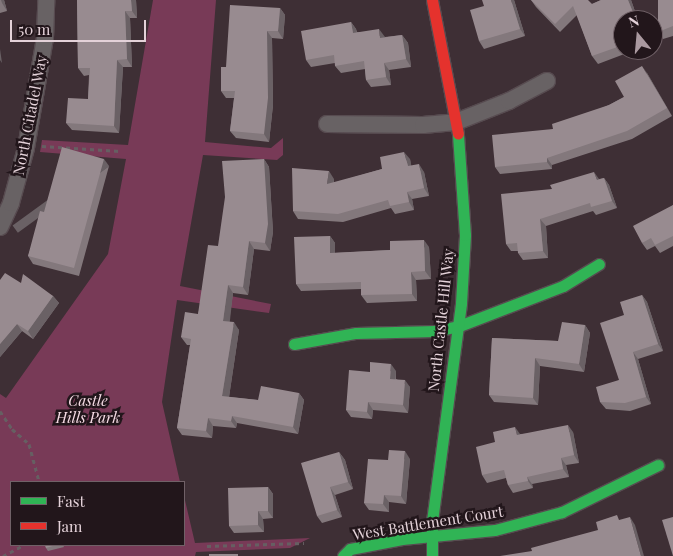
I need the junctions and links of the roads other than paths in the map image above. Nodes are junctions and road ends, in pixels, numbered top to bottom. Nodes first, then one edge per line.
1 (46, 0) edge
2 (432, 0) edge
3 (546, 81) dead end
4 (456, 122) junction
5 (327, 124) dead end
6 (0, 227) edge
7 (599, 264) dead end
8 (458, 326) junction
9 (294, 344) dead end
10 (658, 464) dead end
11 (432, 537) junction
12 (342, 556) edge
13 (432, 556) edge

1 - 6 street, North Citadel Way
2 - 4 street, North Castle Hill Way
3 - 4 street
4 - 5 street
4 - 8 street, North Castle Hill Way
7 - 8 street
8 - 9 street
8 - 11 street, North Castle Hill Way
10 - 11 street, West Battlement Court
11 - 12 street, West Battlement Court
11 - 13 street, North Castle Hill Way

